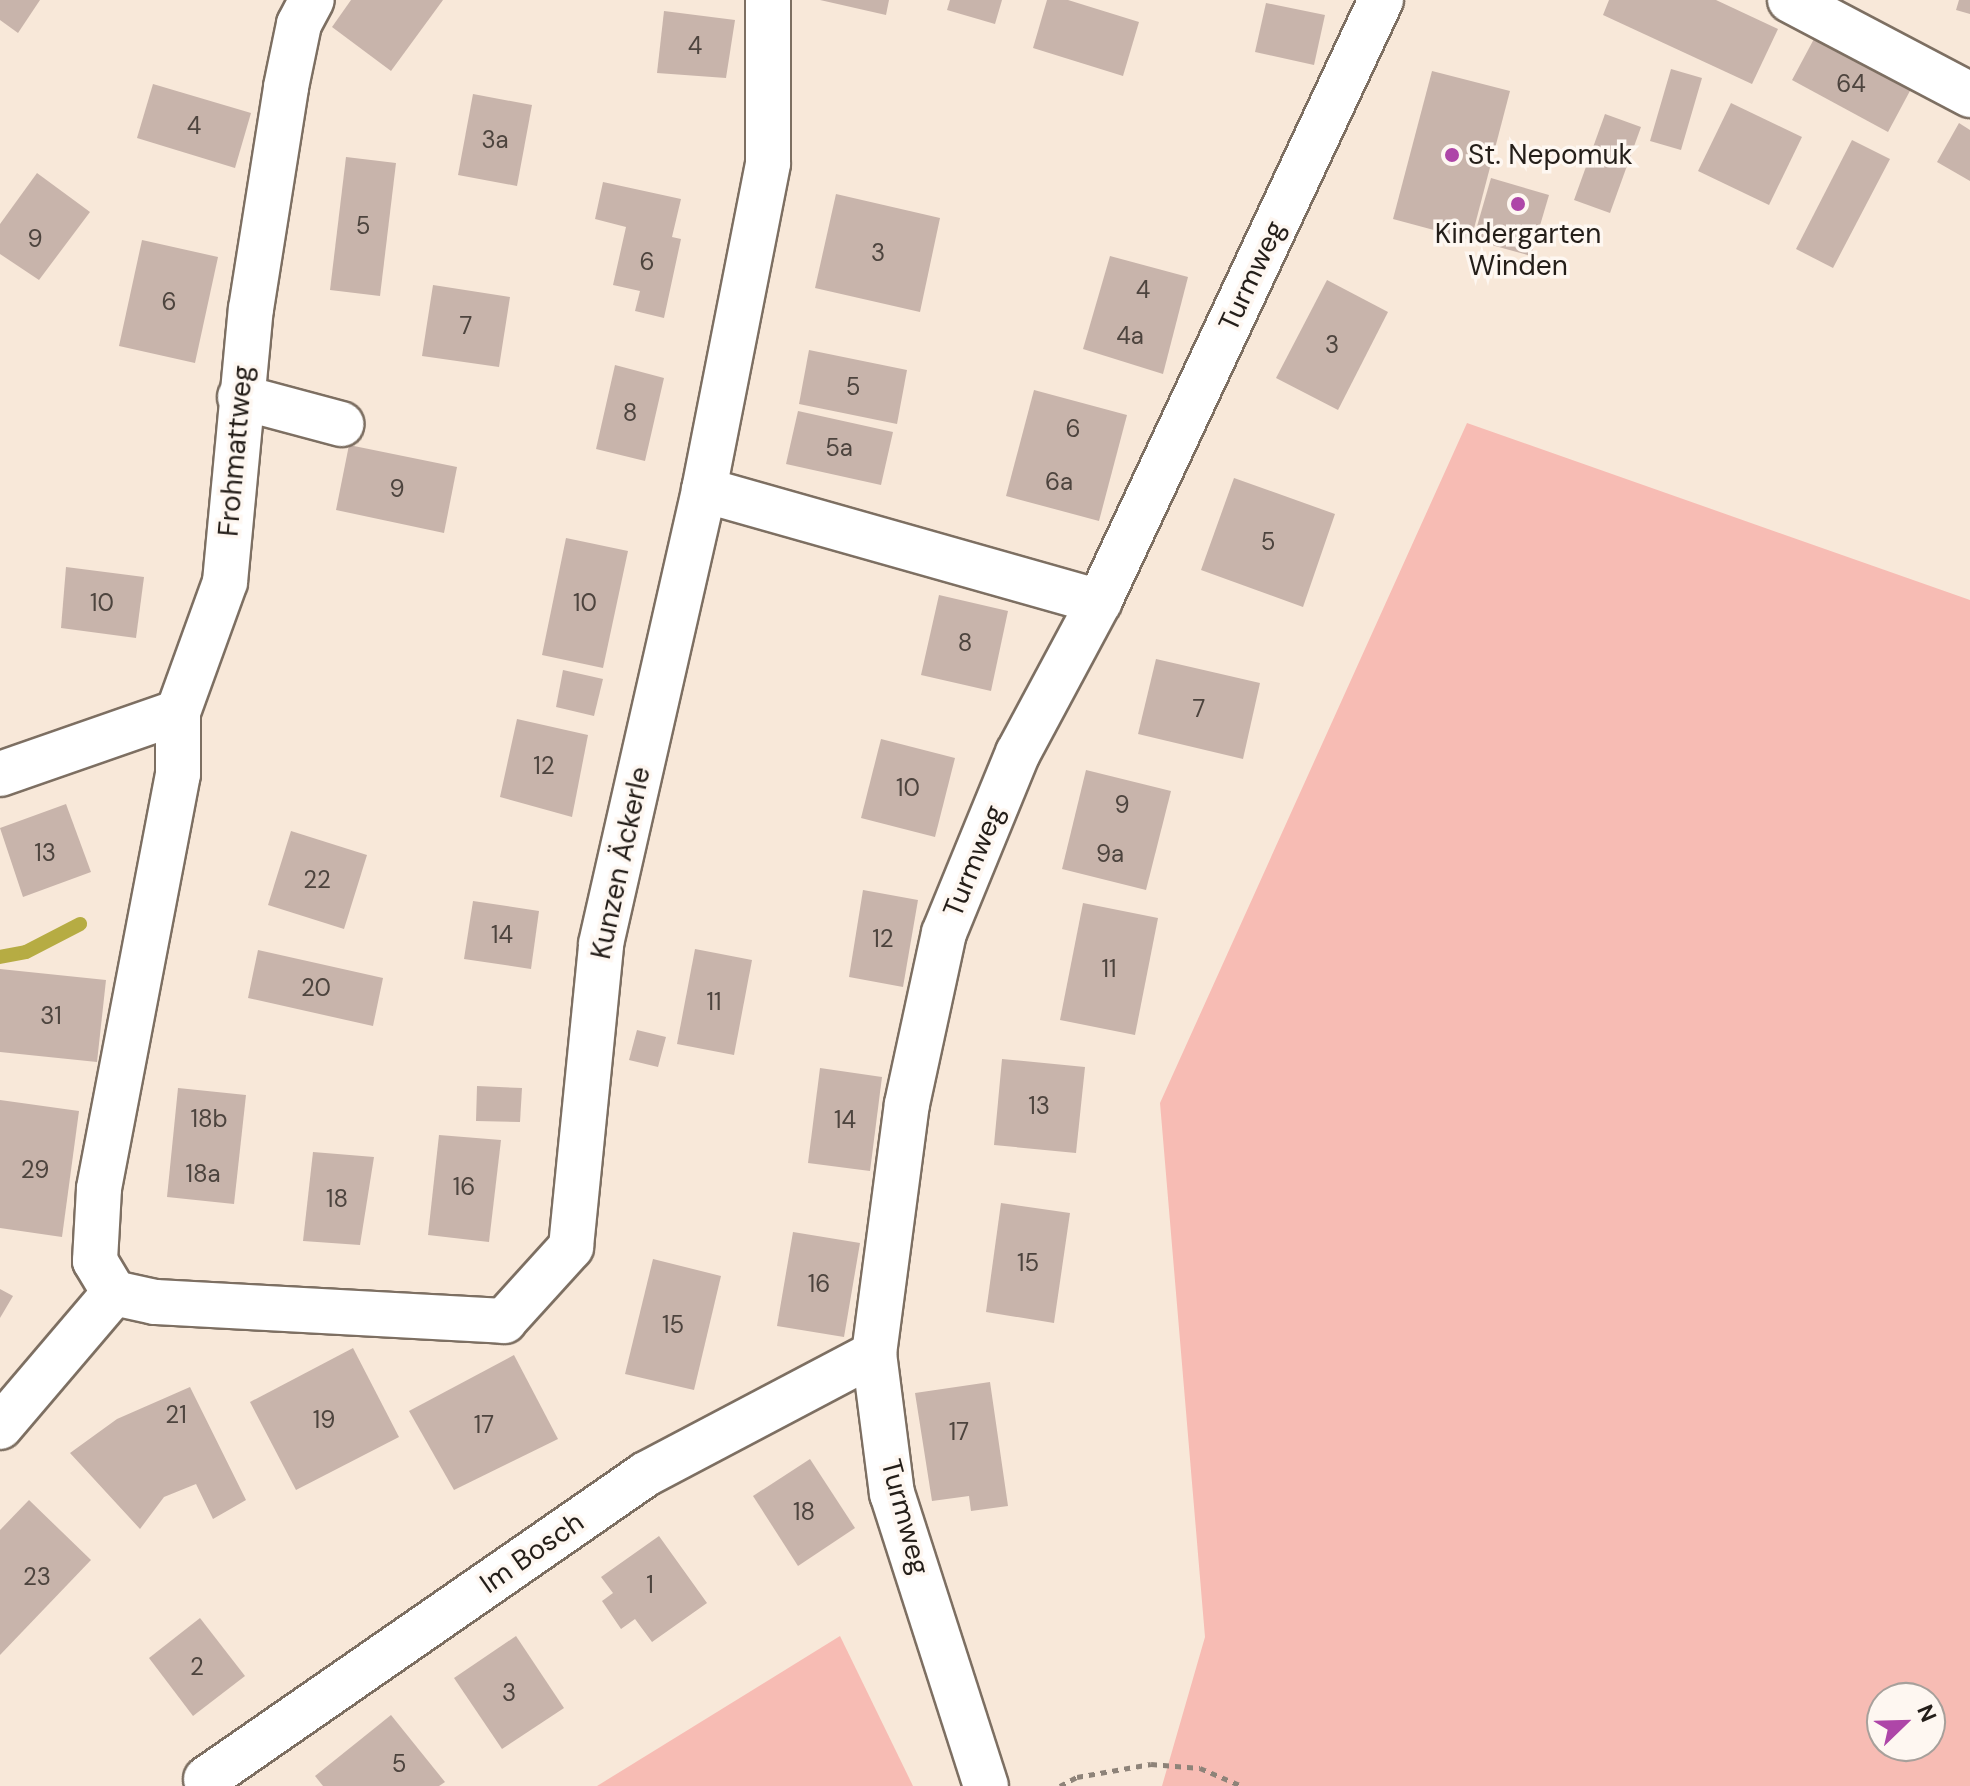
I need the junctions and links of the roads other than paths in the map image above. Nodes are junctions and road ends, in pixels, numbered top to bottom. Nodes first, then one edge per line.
1 (312, 0) edge
2 (768, 0) edge
3 (1381, 0) edge
4 (1790, 0) edge
5 (1970, 95) edge
6 (240, 397) junction
7 (341, 424) dead end
8 (704, 490) junction
9 (1099, 602) junction
10 (178, 712) junction
11 (0, 774) edge
12 (114, 1293) junction
13 (874, 1354) junction
14 (0, 1427) edge
15 (206, 1779) dead end
16 (986, 1786) edge

1 - 6 street, Frohmattweg
2 - 8 street, Kunzen Äckerle
3 - 9 street, Turmweg
4 - 5 street
6 - 7 street
6 - 10 street, Frohmattweg
8 - 9 street
8 - 12 street, Kunzen Äckerle
9 - 13 street, Turmweg
10 - 11 street
10 - 12 street
12 - 14 street
13 - 15 street, Im Bosch
13 - 16 street, Turmweg

